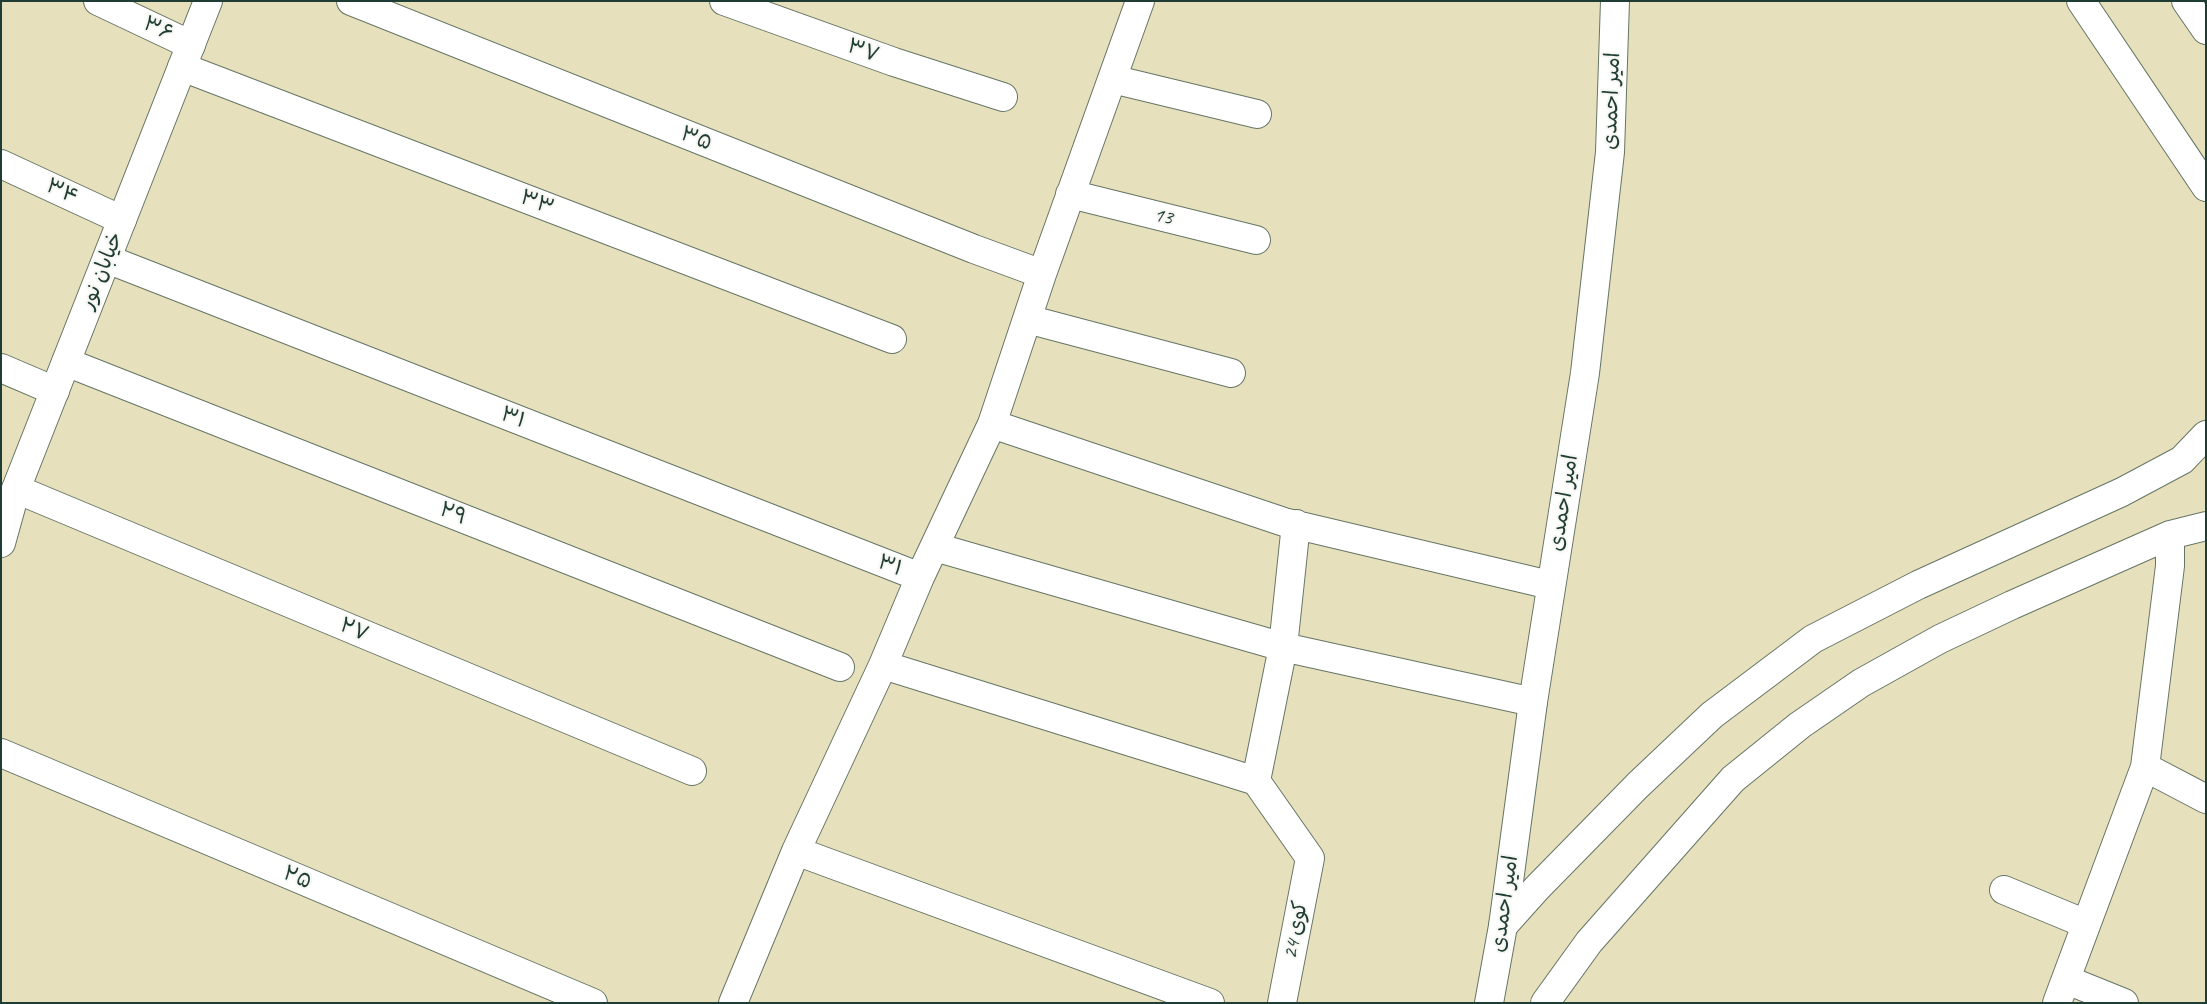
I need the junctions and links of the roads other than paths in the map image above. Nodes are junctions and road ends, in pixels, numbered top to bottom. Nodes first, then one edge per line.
1 (98, 1) edge
2 (208, 1) edge
3 (351, 1) edge
4 (724, 1) edge
5 (1140, 1) edge
6 (1615, 1) edge
7 (2081, 1) edge
8 (2186, 1) edge
9 (2206, 30) edge
10 (186, 56) junction
11 (1112, 79) junction
12 (1003, 97) dead end
13 (1257, 114) dead end
14 (1, 164) edge
15 (2206, 187) edge
16 (1070, 194) junction
17 (122, 220) junction
18 (1256, 240) dead end
19 (107, 259) junction
20 (1042, 274) junction
21 (1027, 319) junction
22 (892, 339) dead end
23 (66, 362) junction
24 (1, 368) edge
25 (1231, 373) dead end
26 (55, 391) junction
27 (992, 424) junction
28 (2203, 441) edge
29 (16, 489) junction
30 (1296, 524) junction
31 (2206, 526) edge
32 (2170, 535) junction
33 (1, 543) edge
34 (935, 547) junction
35 (920, 577) junction
36 (1550, 585) junction
37 (1282, 647) junction
38 (883, 665) junction
39 (840, 667) dead end
40 (1533, 702) junction
41 (1, 753) edge
42 (2144, 766) junction
43 (692, 772) dead end
44 (1256, 781) junction
45 (2206, 799) edge
46 (796, 851) junction
47 (2004, 890) dead end
48 (2086, 924) junction
49 (1503, 926) junction
50 (2062, 991) edge
51 (2118, 1001) edge
52 (593, 1003) edge
53 (733, 1003) edge
54 (1210, 1003) edge
55 (1282, 1003) edge
56 (1489, 1003) edge
57 (1545, 1003) edge

1 - 10 main road, ۳۶
2 - 10 main road, خیابان نور
3 - 20 main road, ۳۵
4 - 12 main road, ۳۷
5 - 11 main road
6 - 36 main road, امیر احمدی
7 - 15 main road
8 - 9 main road
10 - 17 main road, خیابان نور
10 - 22 main road, ۳۳
11 - 13 main road
11 - 16 main road
14 - 17 main road, ۳۴
16 - 18 main road, 13
16 - 20 main road
17 - 19 main road, خیابان نور
19 - 23 main road, خیابان نور
19 - 35 main road, ۳۱
20 - 21 main road
21 - 25 main road
21 - 27 main road
23 - 26 main road, خیابان نور
23 - 39 main road, ۲۹
24 - 26 main road
26 - 29 main road, خیابان نور
27 - 30 main road
27 - 34 main road
28 - 49 main road
29 - 33 main road, خیابان نور
29 - 43 main road, ۲۷
30 - 36 main road
30 - 37 main road
31 - 32 main road
32 - 42 main road
32 - 57 main road
34 - 35 main road
34 - 37 main road
35 - 38 main road
36 - 40 main road, امیر احمدی
37 - 40 main road
37 - 44 main road
38 - 44 main road
38 - 46 main road
40 - 49 main road, امیر احمدی
41 - 52 main road, ۲۵
42 - 45 main road
42 - 48 main road
44 - 55 main road, کوی 24
46 - 53 main road
46 - 54 main road
47 - 48 main road
48 - 50 main road
49 - 56 main road, امیر احمدی
50 - 51 main road

